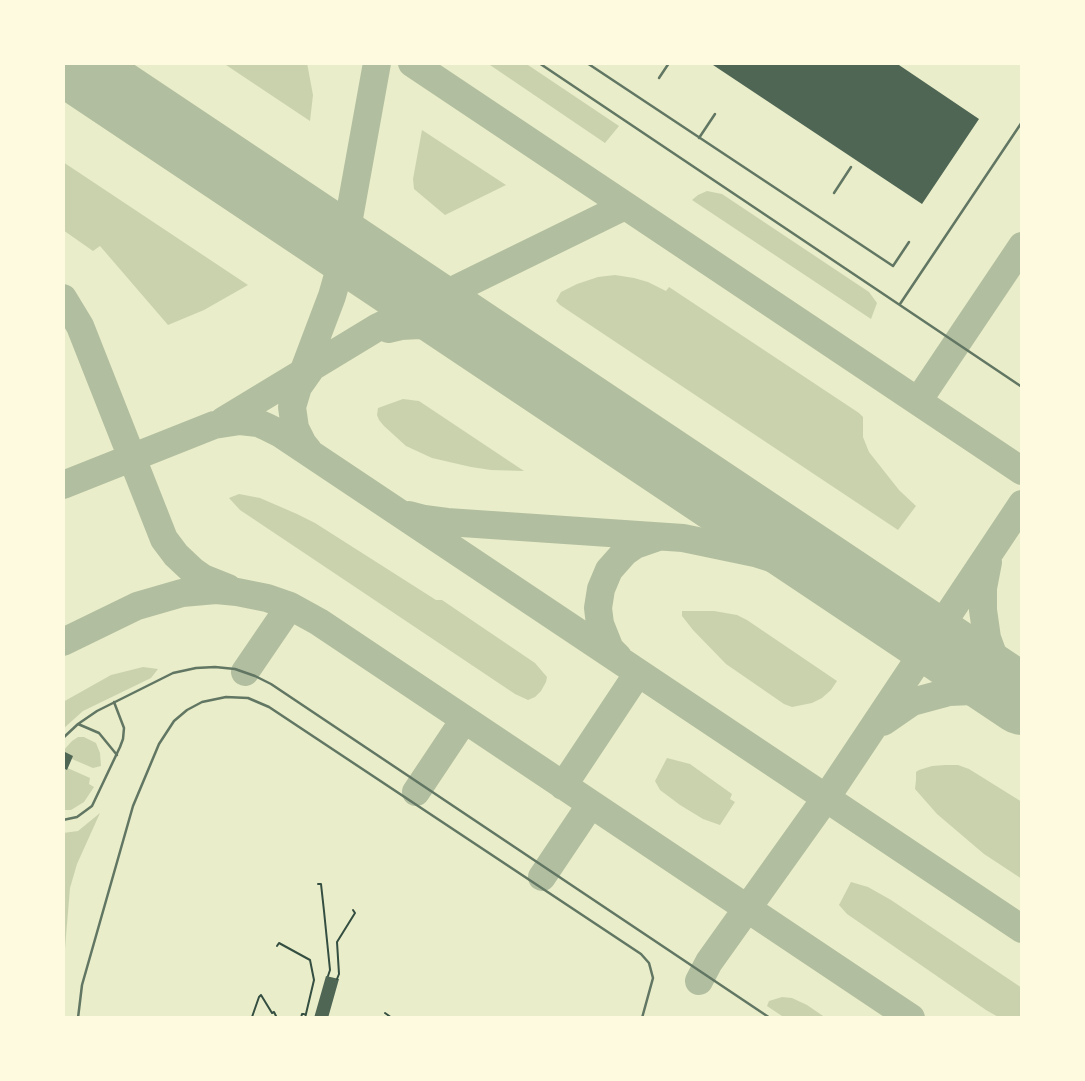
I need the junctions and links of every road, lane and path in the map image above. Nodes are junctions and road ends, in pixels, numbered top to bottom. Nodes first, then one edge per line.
1 (539, 63) edge
2 (587, 63) edge
3 (669, 63) edge
4 (659, 78) dead end
5 (715, 114) dead end
6 (1022, 122) edge
7 (699, 138) junction
8 (851, 167) dead end
9 (834, 192) dead end
10 (909, 242) dead end
11 (900, 304) junction
12 (1022, 387) edge
13 (114, 702) junction
14 (78, 724) junction
15 (63, 738) edge
16 (117, 755) junction
17 (63, 820) edge
18 (318, 884) dead end
19 (353, 910) dead end
20 (277, 946) dead end
21 (328, 976) dead end
22 (337, 979) dead end
23 (272, 1013) junction
24 (385, 1013) dead end
25 (305, 1014) junction
26 (252, 1017) edge
27 (78, 1018) edge
28 (272, 1018) edge
29 (277, 1018) edge
30 (301, 1018) edge
31 (305, 1018) edge
32 (392, 1018) edge
33 (642, 1018) edge
34 (770, 1018) edge

1 - 11 lane
2 - 7 lane
3 - 4 lane
5 - 7 lane
6 - 11 lane
7 - 10 lane
8 - 9 lane
11 - 12 lane
13 - 14 lane
13 - 16 lane
13 - 34 lane
14 - 15 lane
14 - 16 lane
16 - 17 lane
18 - 21 path
19 - 22 path
20 - 25 path
23 - 26 path
23 - 28 path
23 - 29 path
24 - 32 path
25 - 30 path
25 - 31 path
27 - 33 lane

